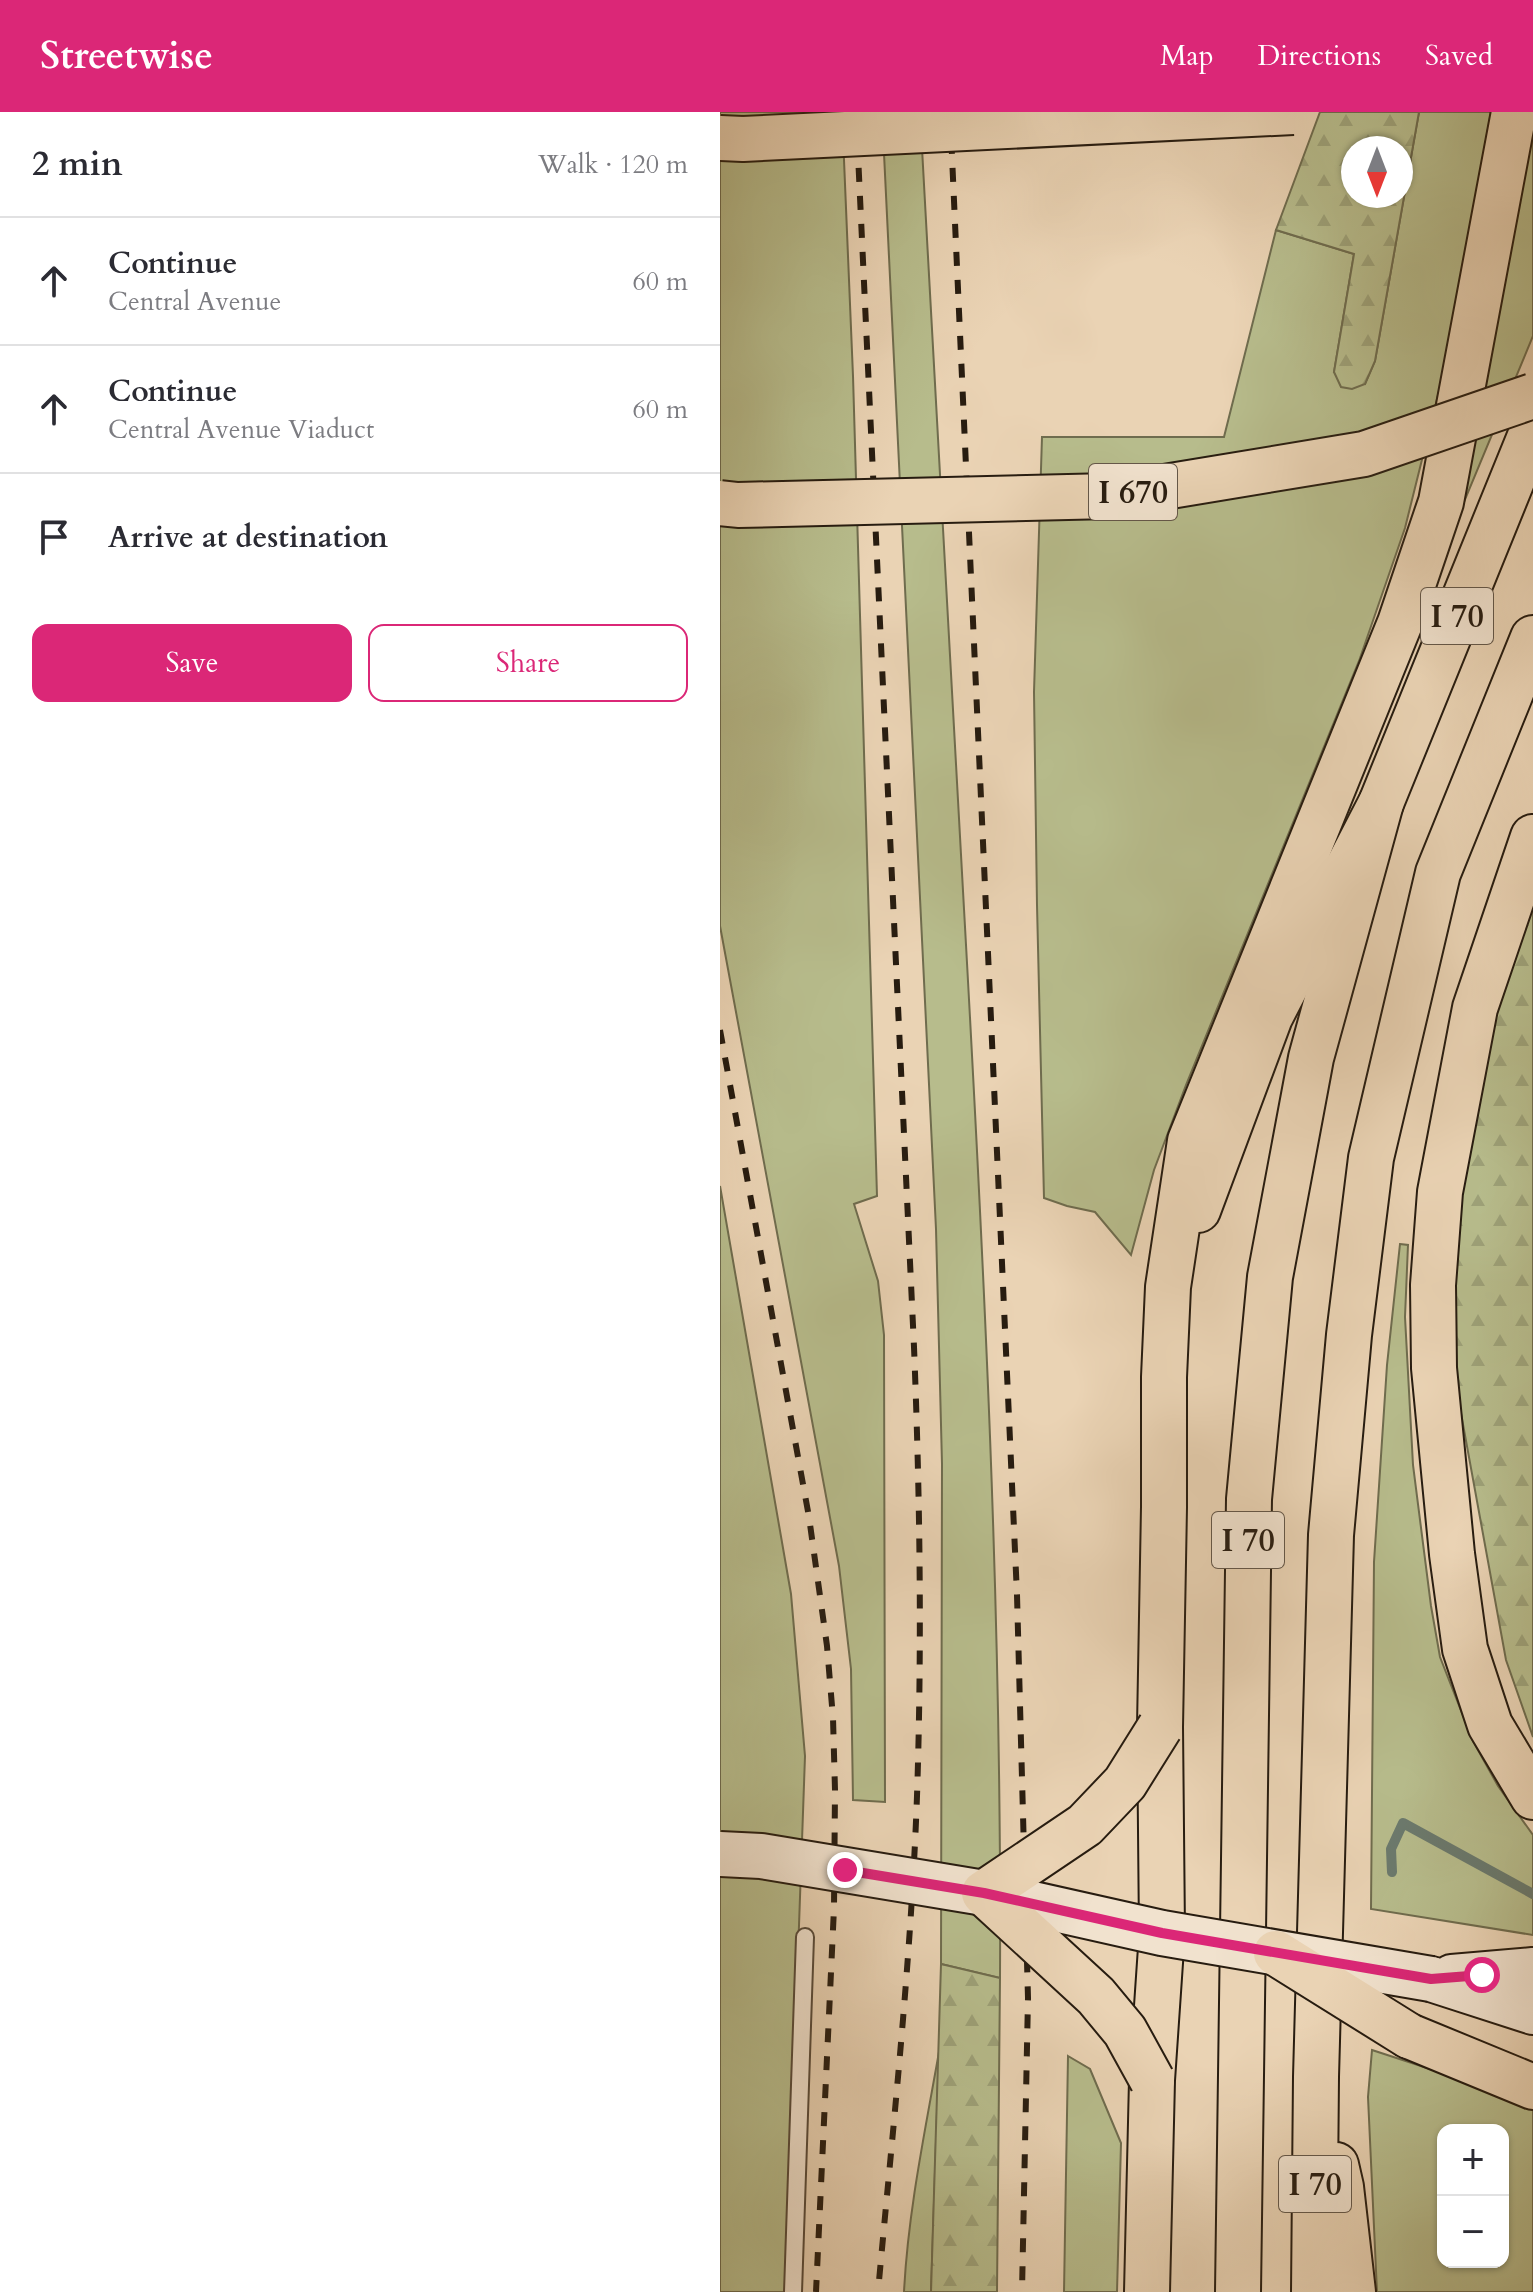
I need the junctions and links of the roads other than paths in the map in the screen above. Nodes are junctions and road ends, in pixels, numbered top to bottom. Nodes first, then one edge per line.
1 (1293, 112) edge
2 (1514, 112) edge
3 (720, 138) edge
4 (1533, 396) edge
5 (1533, 429) edge
6 (720, 503) edge
7 (1533, 638) edge
8 (1533, 720) edge
9 (1381, 803) junction
10 (1533, 837) edge
11 (1438, 873) junction
12 (1168, 1287) junction
13 (1160, 1727) junction
14 (1533, 1797) edge
15 (720, 1854) edge
16 (984, 1893) junction
17 (1162, 1933) junction
18 (805, 1937) dead end
19 (1276, 1953) junction
20 (1533, 1970) edge
21 (1431, 1979) junction
22 (1533, 2012) edge
23 (1316, 2077) junction
24 (1152, 2080) junction
25 (1533, 2087) edge
26 (793, 2292) edge
27 (1147, 2292) edge
28 (1238, 2292) edge
29 (1314, 2292) edge
30 (1353, 2292) edge

1 - 3 highway, bridge
2 - 12 highway
4 - 6 highway, I 670, bridge
5 - 9 highway, I 70
7 - 11 highway, I 70
8 - 11 highway
9 - 12 highway
9 - 28 highway, I 70
10 - 14 highway
11 - 23 highway, I 70
12 - 13 highway
13 - 16 highway, bridge
13 - 17 highway
15 - 16 main road, bridge
16 - 17 main road, bridge
16 - 24 highway, bridge
17 - 19 main road, bridge
17 - 24 highway
18 - 26 lane
19 - 21 main road, bridge
19 - 25 highway, bridge
20 - 21 main road
21 - 22 main road
23 - 29 highway, I 70
23 - 30 highway
24 - 27 highway

